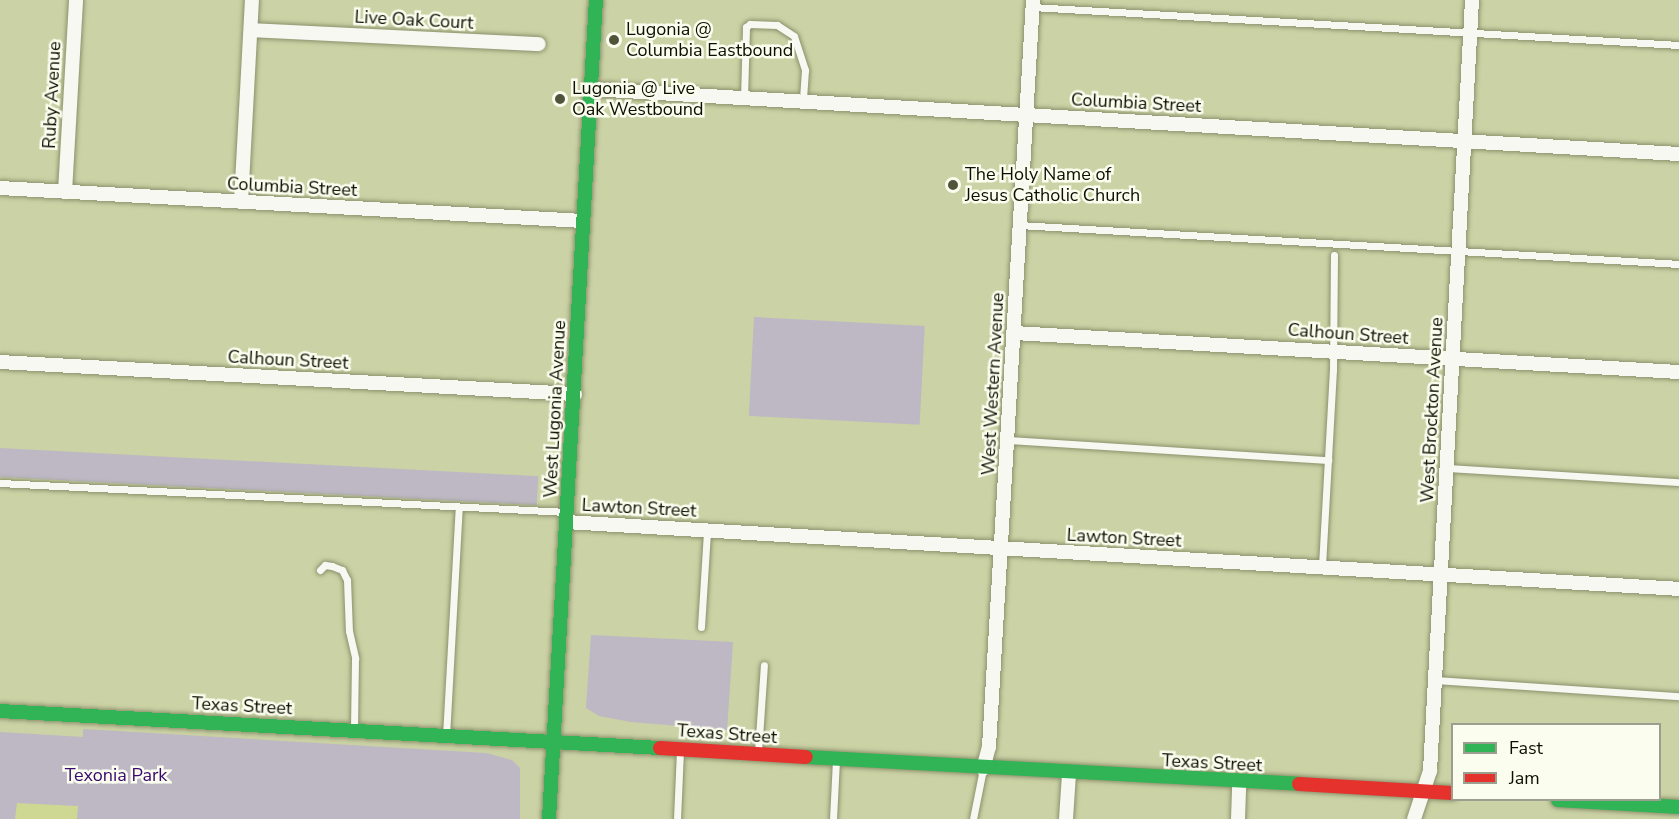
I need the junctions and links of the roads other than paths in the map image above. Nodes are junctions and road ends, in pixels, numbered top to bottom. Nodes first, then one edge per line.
1 (76, 0) edge
2 (252, 0) edge
3 (596, 0) edge
4 (1472, 0) edge
5 (1033, 4) edge
6 (251, 30) junction
7 (1470, 32) junction
8 (540, 44) dead end
9 (1679, 45) edge
10 (591, 89) junction
11 (744, 99) junction
12 (803, 103) junction
13 (1026, 115) junction
14 (1464, 141) junction
15 (1679, 153) edge
16 (0, 188) edge
17 (65, 192) junction
18 (241, 202) junction
19 (582, 221) junction
20 (1019, 225) junction
21 (1459, 251) junction
22 (1334, 255) dead end
23 (1679, 264) edge
24 (1014, 333) junction
25 (1332, 351) junction
26 (1452, 359) junction
27 (0, 362) edge
28 (1679, 372) edge
29 (575, 394) junction
30 (1008, 440) junction
31 (1328, 460) junction
32 (1447, 468) junction
33 (1679, 482) edge
34 (0, 483) edge
35 (459, 507) junction
36 (567, 517) junction
37 (707, 531) junction
38 (1001, 549) junction
39 (1322, 566) junction
40 (320, 570) dead end
41 (1441, 573) junction
42 (1679, 589) edge
43 (701, 627) dead end
44 (764, 665) dead end
45 (1435, 680) junction
46 (1679, 696) edge
47 (0, 711) edge
48 (354, 730) junction
49 (446, 736) junction
50 (554, 741) junction
51 (681, 749) junction
52 (758, 754) junction
53 (836, 759) junction
54 (983, 769) junction
55 (1069, 774) junction
56 (1239, 783) junction
57 (1424, 792) junction
58 (1451, 793) edge
59 (1575, 801) edge
60 (1679, 807) edge
61 (549, 819) edge
62 (677, 819) edge
63 (833, 819) edge
64 (973, 819) edge
65 (1066, 819) edge
66 (1238, 819) edge
67 (1414, 819) edge

1 - 17 street, Ruby Avenue
2 - 6 street
3 - 10 street, West Lugonia Avenue
4 - 7 street, West Brockton Avenue
5 - 7 lane
5 - 13 street, West Western Avenue
6 - 8 street, Live Oak Court
6 - 18 street
7 - 9 lane
7 - 14 street, West Brockton Avenue
10 - 11 street, Columbia Street
10 - 19 street, West Lugonia Avenue
11 - 12 street, Columbia Street
11 - 12 lane
12 - 13 street, Columbia Street
13 - 14 street, Columbia Street
13 - 20 street, West Western Avenue
14 - 15 street, Columbia Street
14 - 21 street, West Brockton Avenue
16 - 17 street, Columbia Street
17 - 18 street, Columbia Street
18 - 19 street, Columbia Street
19 - 29 street, West Lugonia Avenue
20 - 21 lane
20 - 24 street, West Western Avenue
21 - 23 lane
21 - 26 street, West Brockton Avenue
22 - 25 lane
24 - 25 street, Calhoun Street
24 - 30 street, West Western Avenue
25 - 26 street, Calhoun Street
25 - 31 lane
26 - 28 street, Calhoun Street
26 - 32 street, West Brockton Avenue
27 - 29 street, Calhoun Street
29 - 36 street, West Lugonia Avenue
30 - 31 lane
30 - 38 street, West Western Avenue
31 - 39 lane
32 - 33 lane
32 - 41 street, West Brockton Avenue
34 - 35 lane
35 - 36 lane
35 - 49 lane
36 - 37 street, Lawton Street
36 - 50 street, West Lugonia Avenue
37 - 38 street, Lawton Street
37 - 43 lane
38 - 39 street, Lawton Street
38 - 54 street, West Western Avenue
39 - 41 street, Lawton Street
40 - 48 lane
41 - 42 street, Lawton Street
41 - 45 street, West Brockton Avenue
44 - 52 lane
45 - 46 lane
45 - 57 street, West Brockton Avenue
47 - 48 street, Texas Street
48 - 49 street, Texas Street
49 - 50 street, Texas Street
50 - 51 street, Texas Street
50 - 61 street, West Lugonia Avenue
51 - 52 street, Texas Street
51 - 62 lane
52 - 53 street, Texas Street
53 - 54 street, Texas Street
53 - 63 lane
54 - 55 street, Texas Street
54 - 64 lane
55 - 56 street, Texas Street
55 - 65 street
56 - 57 street, Texas Street
56 - 66 street
57 - 58 street, Texas Street
57 - 67 street, West Brockton Avenue
59 - 60 street

